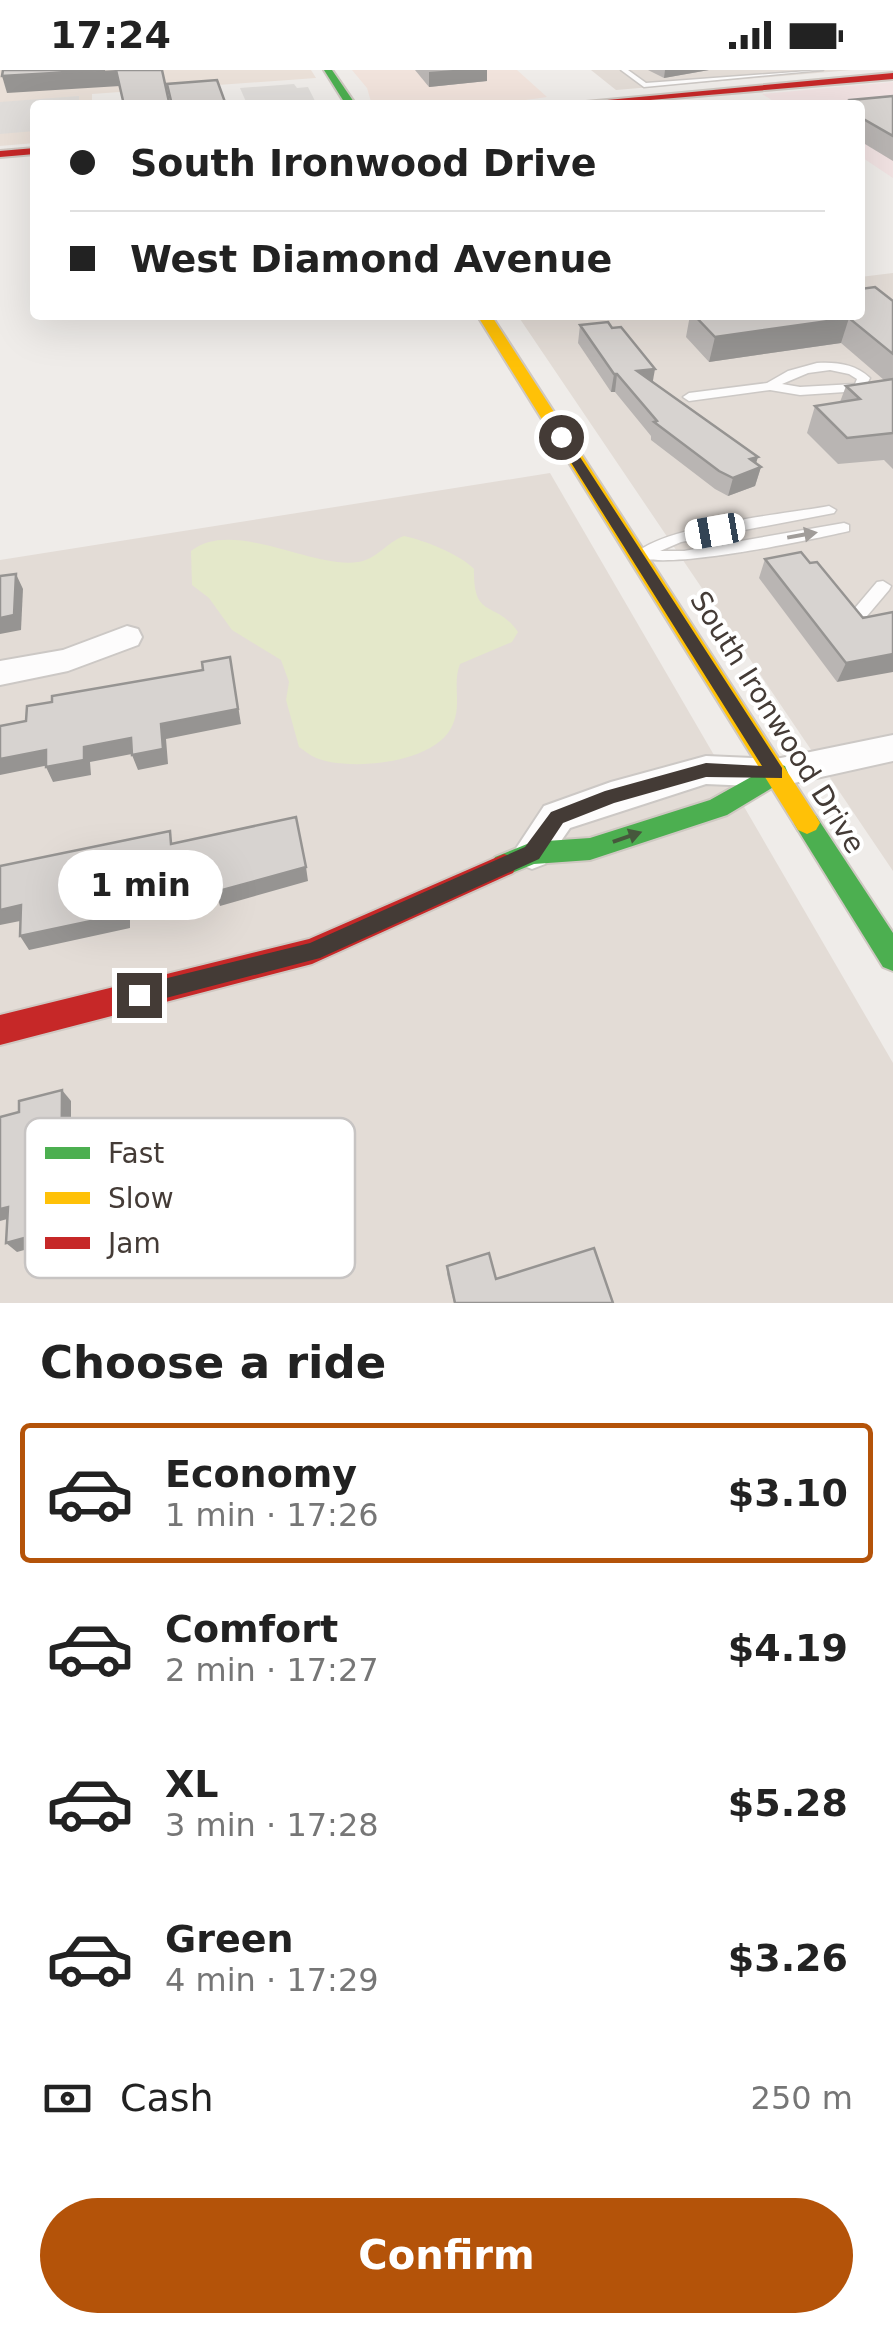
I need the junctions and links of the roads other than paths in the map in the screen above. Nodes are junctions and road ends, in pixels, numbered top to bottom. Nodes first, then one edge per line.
1 (328, 70) edge
2 (624, 70) edge
3 (730, 70) edge
4 (820, 70) edge
5 (850, 74) edge
6 (893, 76) edge
7 (741, 77) junction
8 (348, 100) edge
9 (606, 100) edge
10 (30, 151) edge
11 (0, 154) edge
12 (487, 320) edge
13 (770, 386) junction
14 (689, 398) dead end
15 (829, 510) dead end
16 (844, 528) dead end
17 (636, 554) junction
18 (883, 586) dead end
19 (860, 612) edge
20 (126, 638) dead end
21 (0, 673) edge
22 (893, 748) edge
23 (776, 773) junction
24 (532, 853) joint
25 (893, 958) edge
26 (0, 1030) edge

1 - 8 main road
2 - 7 lane
3 - 7 lane
4 - 7 lane
5 - 6 main road
5 - 9 main road
10 - 11 main road
12 - 17 main road, South Ironwood Drive
13 - 13 lane
13 - 14 lane
15 - 17 lane
17 -> 16 lane
17 - 23 main road, South Ironwood Drive
18 - 19 lane
20 - 21 street
22 - 23 street
23 - 24 street
23 - 25 main road, South Ironwood Drive
24 - 26 main road

